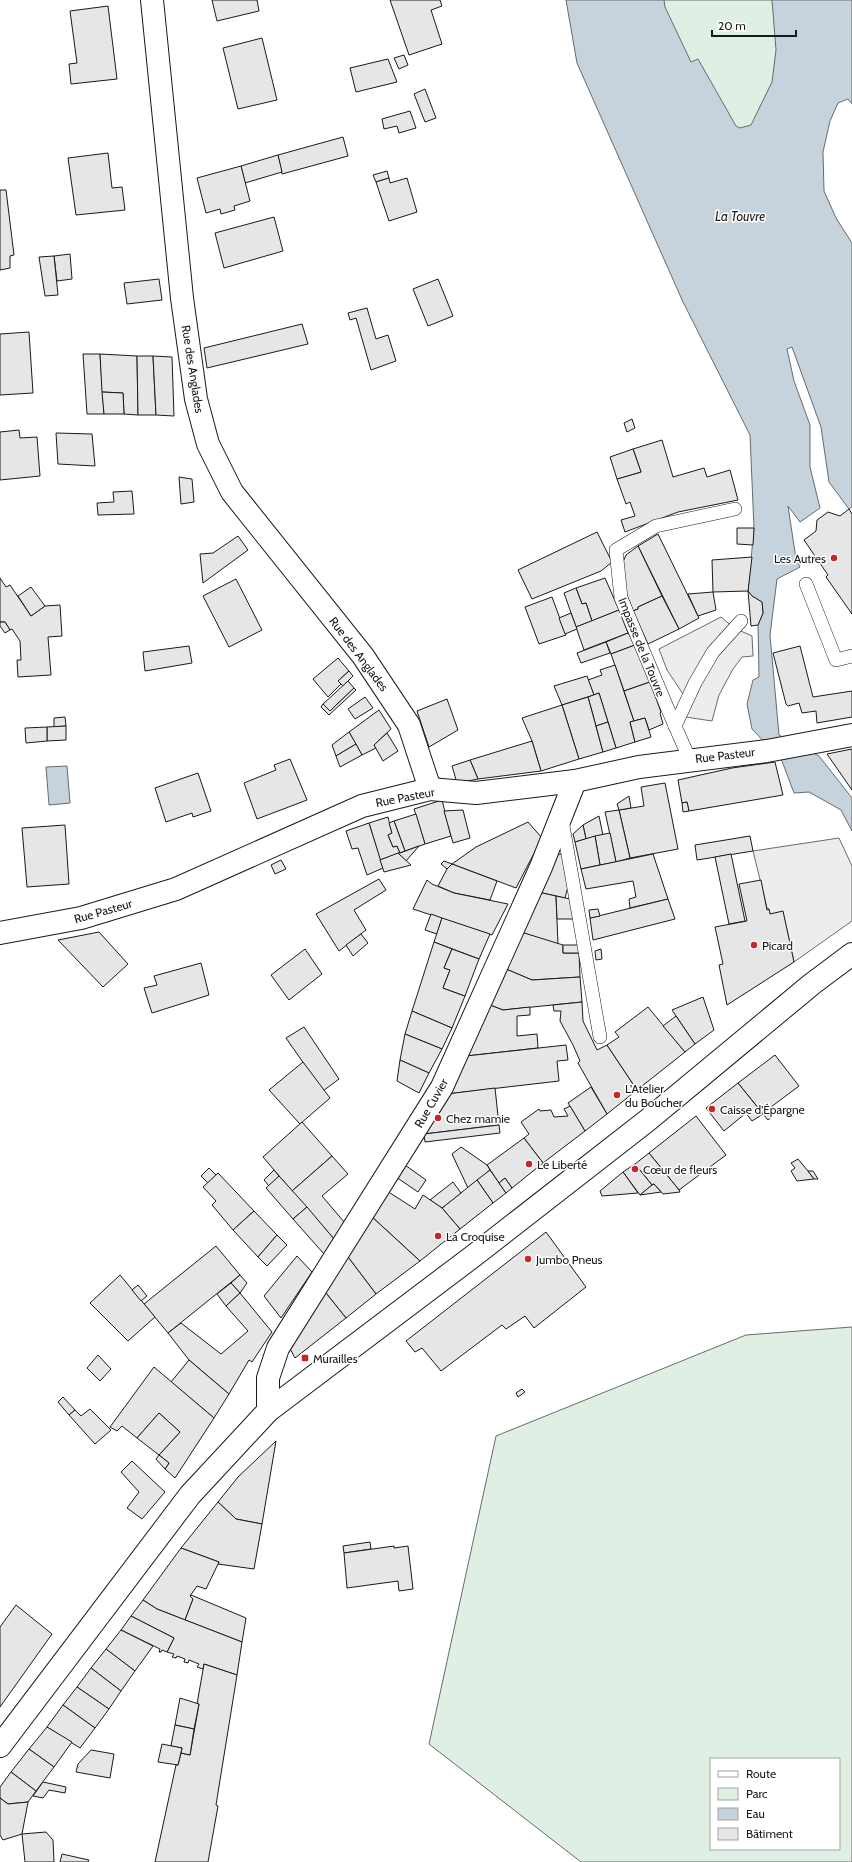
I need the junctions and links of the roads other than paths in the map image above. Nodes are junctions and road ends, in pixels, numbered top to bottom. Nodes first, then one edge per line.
1 (152, 0) edge
2 (734, 509) dead end
3 (806, 584) dead end
4 (741, 621) dead end
5 (852, 656) edge
6 (675, 726) junction
7 (852, 735) edge
8 (690, 760) junction
9 (575, 781) junction
10 (430, 790) junction
11 (562, 817) junction
12 (0, 933) edge
13 (852, 954) edge
14 (600, 1037) dead end
15 (268, 1411) junction
16 (2, 1739) edge

1 - 10 street, Rue des Anglades
2 - 6 lane, Impasse de la Touvre
3 - 5 lane
4 - 6 lane
6 - 8 lane
7 - 8 street, Rue Pasteur
8 - 9 street, Rue Pasteur
9 - 10 street, Rue Pasteur
9 - 11 street, Rue Cuvier
10 - 12 street, Rue Pasteur
11 - 14 lane
11 - 15 street, Rue Cuvier
13 - 15 street
15 - 16 street

